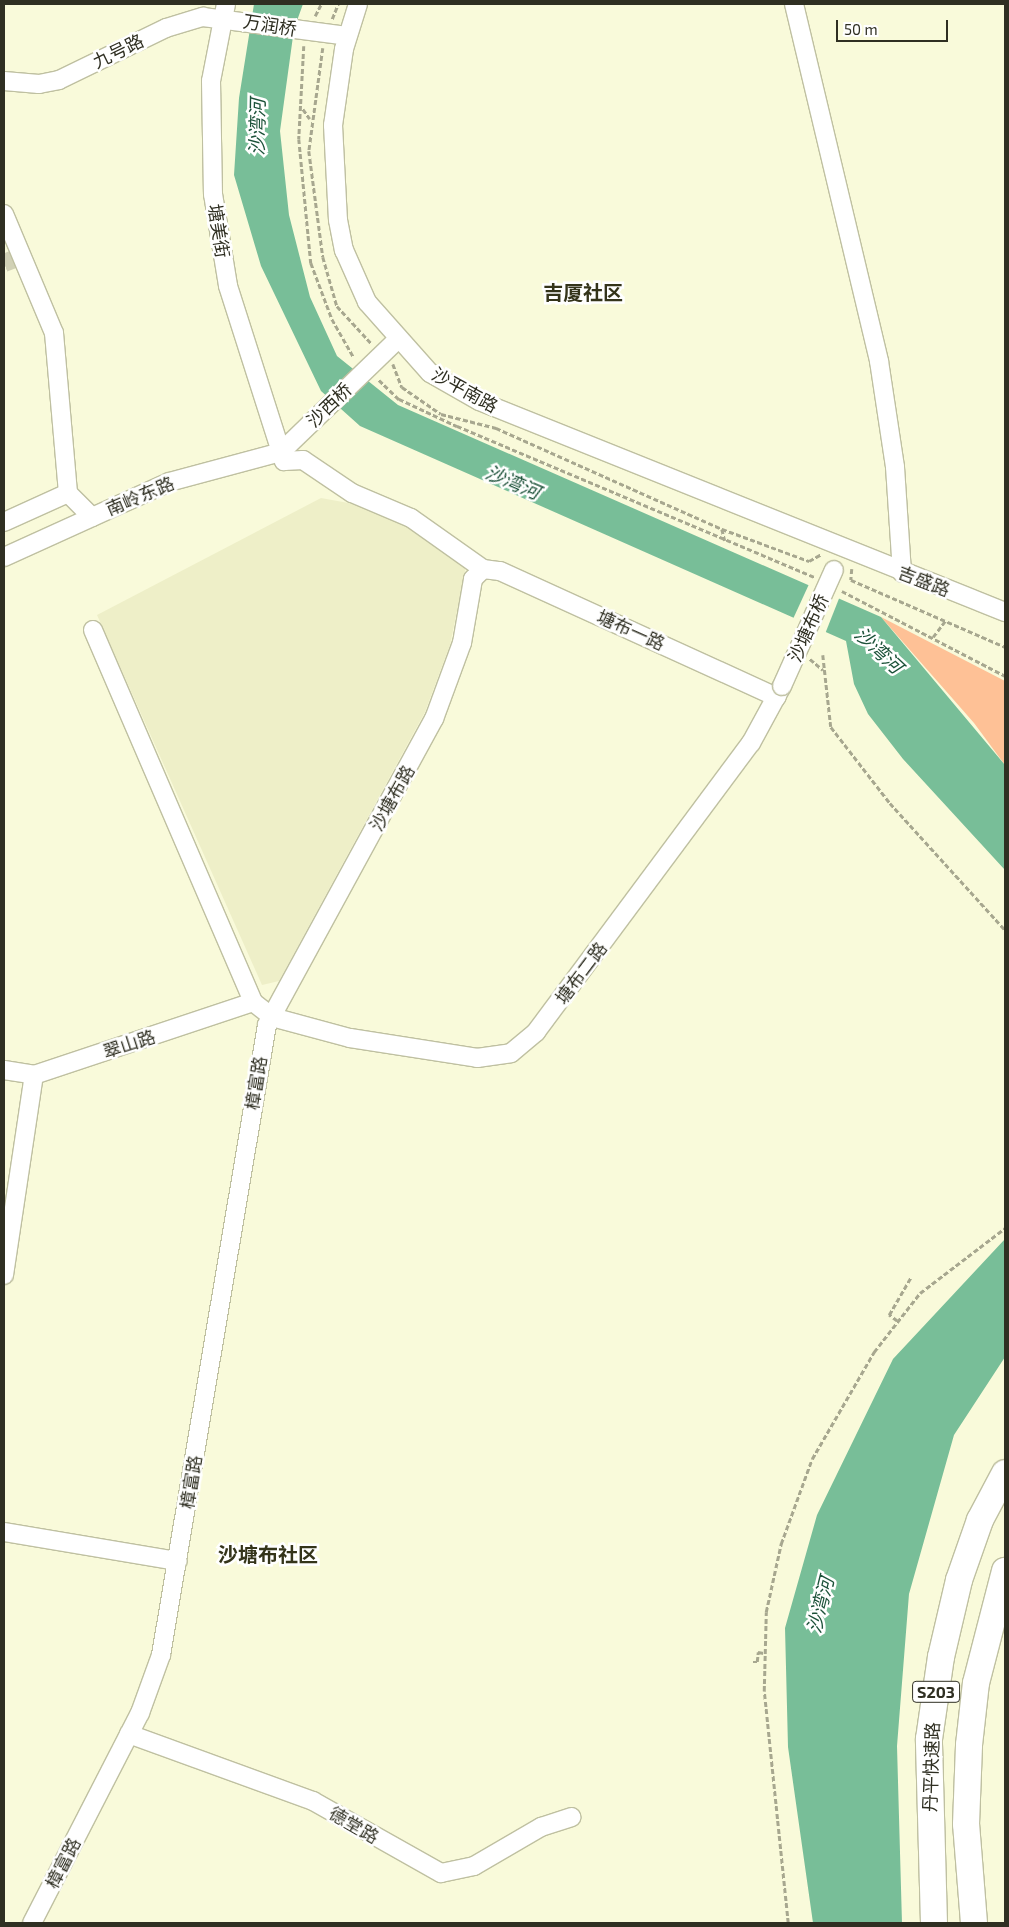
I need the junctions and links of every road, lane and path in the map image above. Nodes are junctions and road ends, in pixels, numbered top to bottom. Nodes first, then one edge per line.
1 (338, 4) edge
2 (358, 4) edge
3 (794, 4) edge
4 (226, 14) edge
5 (307, 33) junction
6 (326, 34) junction
7 (347, 36) junction
8 (4, 81) edge
9 (302, 108) junction
10 (311, 120) junction
11 (4, 214) edge
12 (398, 339) junction
13 (353, 356) dead end
14 (380, 357) junction
15 (378, 379) dead end
16 (281, 452) junction
17 (68, 493) junction
18 (92, 517) junction
19 (4, 522) edge
20 (722, 529) junction
21 (725, 541) junction
22 (4, 558) edge
23 (837, 567) junction
24 (483, 569) junction
25 (902, 573) junction
26 (818, 579) dead end
27 (1005, 612) edge
28 (946, 620) junction
29 (93, 630) dead end
30 (933, 638) junction
31 (1005, 647) edge
32 (824, 655) dead end
33 (821, 668) dead end
34 (824, 671) junction
35 (1005, 676) edge
36 (779, 692) junction
37 (1005, 930) edge
38 (253, 1002) junction
39 (272, 1017) junction
40 (4, 1070) edge
41 (34, 1075) junction
42 (1005, 1228) edge
43 (4, 1275) edge
44 (911, 1278) dead end
45 (896, 1321) junction
46 (1005, 1473) edge
47 (4, 1532) edge
48 (178, 1560) junction
49 (1003, 1579) edge
50 (764, 1653) junction
51 (753, 1662) dead end
52 (129, 1734) junction
53 (571, 1818) dead end
54 (32, 1923) edge
55 (788, 1923) edge
56 (934, 1923) edge
57 (974, 1923) edge

1 - 6 path
2 - 7 street, 沙平南路
3 - 25 street
4 - 5 street, 万润桥
4 - 8 street, 九号路
4 - 16 street, 塘美街
5 - 6 street, 万润桥
5 - 9 path
6 - 7 street, 万润桥
6 - 10 path
7 - 12 street, 沙平南路
9 - 10 path
9 - 13 path
10 - 14 path
11 - 17 street
12 - 14 street, 沙西桥
12 - 23 street, 沙平南路
14 - 16 street, 沙西桥
14 - 20 path
15 - 21 path
16 - 18 street, 南岭东路
16 - 24 street
17 - 18 street
17 - 19 street
18 - 22 street, 南岭东路
20 - 21 path
20 - 23 path
21 - 26 path
23 - 25 street, 吉盛路
23 - 28 path
23 - 30 path
23 - 36 street, 沙塘布桥, bridge
24 - 36 street, 塘布一路
24 - 39 street, 沙塘布路
25 - 27 street, 吉盛路
28 - 30 path
28 - 31 path
29 - 38 street
30 - 35 path
32 - 34 path
33 - 34 path
34 - 37 path
36 - 39 street, 塘布二路
38 - 39 street
38 - 41 street, 翠山路
39 - 48 street, 樟富路
40 - 41 street, 翠山路
41 - 43 street
42 - 45 path
44 - 45 path
45 - 50 path
46 - 56 highway, 丹平快速路 / S203
47 - 48 street
48 - 52 street, 樟富路
49 - 57 highway, 丹平快速路 / S203, bridge
50 - 51 path
50 - 55 path
52 - 53 street, 德堂路
52 - 54 street, 樟富路

